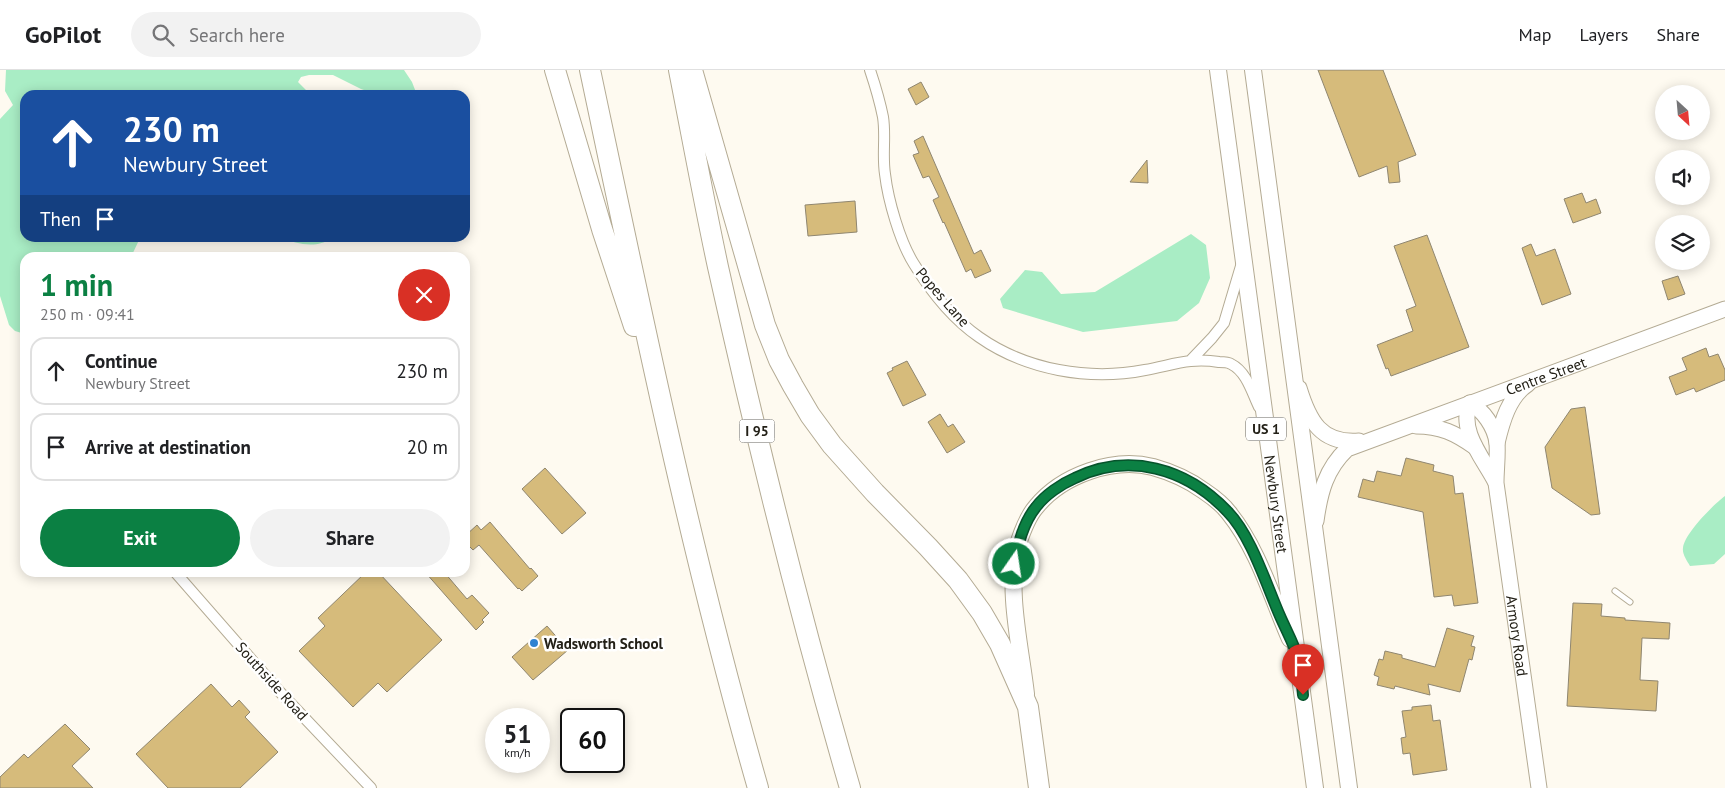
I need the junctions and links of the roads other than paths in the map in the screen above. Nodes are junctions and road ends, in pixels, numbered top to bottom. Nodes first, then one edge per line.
1 (556, 70) edge
2 (590, 70) edge
3 (679, 70) edge
4 (692, 70) edge
5 (870, 70) edge
6 (1218, 70) edge
7 (1253, 70) edge
8 (1243, 257) junction
9 (1725, 309) edge
10 (1191, 360) junction
11 (1292, 364) junction
12 (1539, 377) junction
13 (659, 395) junction
14 (1470, 403) junction
15 (1265, 422) junction
16 (1397, 429) junction
17 (1368, 440) junction
18 (1497, 443) junction
19 (1476, 448) junction
20 (1496, 483) junction
21 (1315, 533) junction
22 (179, 577) edge
23 (1615, 591) dead end
24 (1630, 602) dead end
25 (1298, 661) junction
26 (1028, 706) junction
27 (1536, 770) junction
28 (371, 788) edge
29 (758, 788) edge
30 (850, 788) edge
31 (1039, 788) edge
32 (1316, 788) edge
33 (1350, 788) edge
34 (1532, 788) edge
35 (1539, 788) edge

1 - 13 highway
2 - 13 highway
3 - 30 highway, I 95
4 - 26 highway
5 - 10 street, Popes Lane
6 - 8 main road, Newbury Street / US 1
7 - 11 main road, US 1
8 - 10 street
8 - 15 main road, Newbury Street / US 1
9 - 12 main road, Centre Street
10 - 15 street, Popes Lane
11 - 17 main road, Centre Street
11 - 21 main road, US 1
12 - 14 main road, Centre Street
12 - 18 main road
13 - 29 highway
14 - 16 main road, Centre Street
14 - 18 main road, Armory Road
14 - 19 main road, Armory Road
15 - 25 main road, Newbury Street / US 1
16 - 17 main road, Centre Street
16 - 19 main road
17 - 21 main road, Centre Street
18 - 20 main road, Armory Road
19 - 20 main road, Armory Road
20 - 27 main road, Armory Road
21 - 33 main road, US 1
22 - 28 street, Southside Road
23 - 24 lane
25 - 26 main road
25 - 32 main road, Newbury Street / US 1
26 - 31 highway
27 - 34 main road
27 - 35 main road, Armory Road

